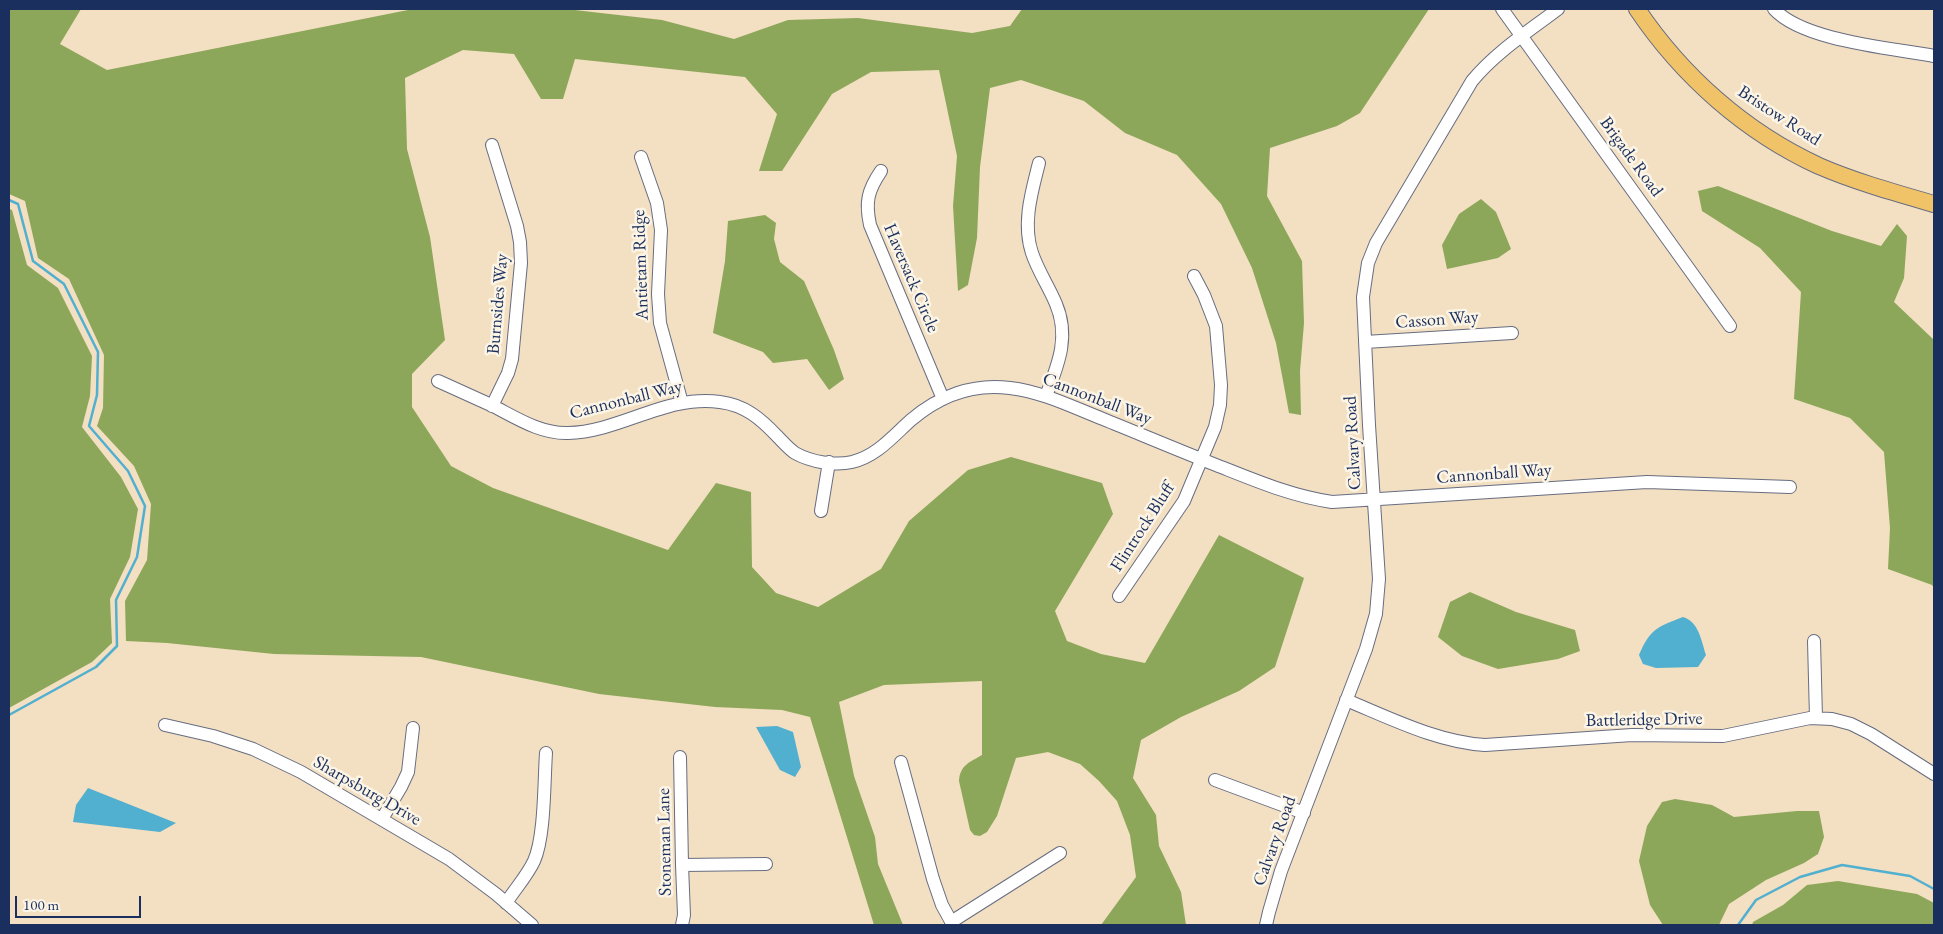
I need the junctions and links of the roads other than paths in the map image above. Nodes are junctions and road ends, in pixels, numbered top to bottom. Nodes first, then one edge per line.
1 (1502, 9) edge
2 (1558, 9) edge
3 (1637, 9) edge
4 (1774, 9) edge
5 (1523, 36) junction
6 (1934, 56) edge
7 (492, 146) dead end
8 (641, 157) dead end
9 (1039, 163) dead end
10 (881, 171) dead end
11 (1934, 204) edge
12 (1194, 276) dead end
13 (1730, 326) dead end
14 (1512, 333) dead end
15 (1365, 342) junction
16 (438, 381) dead end
17 (1046, 396) junction
18 (943, 398) junction
19 (682, 403) junction
20 (492, 406) junction
21 (1202, 459) junction
22 (829, 462) junction
23 (1790, 487) dead end
24 (1374, 500) junction
25 (821, 511) dead end
26 (1119, 596) dead end
27 (1814, 641) dead end
28 (1346, 700) junction
29 (1816, 718) junction
30 (165, 725) dead end
31 (413, 728) dead end
32 (546, 752) dead end
33 (680, 757) dead end
34 (901, 762) dead end
35 (1934, 774) edge
36 (1215, 780) dead end
37 (1304, 813) junction
38 (382, 819) junction
39 (1060, 853) dead end
40 (766, 864) dead end
41 (682, 865) junction
42 (506, 903) junction
43 (952, 924) edge
44 (532, 925) edge
45 (682, 925) edge
46 (1266, 925) edge

1 - 5 street, Brigade Road
2 - 5 street, Calvary Road
3 - 11 main road, Bristow Road
4 - 6 street
5 - 13 street, Brigade Road
5 - 15 street, Calvary Road
7 - 20 street, Burnsides Way
8 - 19 street, Antietam Ridge
9 - 17 street
10 - 18 street, Haversack Circle
12 - 21 street, Flintrock Bluff
14 - 15 street, Casson Way
15 - 24 street, Calvary Road
16 - 20 street, Cannonball Way
17 - 18 street, Cannonball Way
17 - 21 street, Cannonball Way
18 - 22 street, Cannonball Way
19 - 20 street, Cannonball Way
19 - 22 street, Cannonball Way
21 - 24 street, Cannonball Way
21 - 26 street, Flintrock Bluff
22 - 25 street
23 - 24 street, Cannonball Way
24 - 28 street, Calvary Road
27 - 29 street
28 - 29 street, Battleridge Drive
28 - 37 street, Calvary Road
29 - 35 street, Battleridge Drive
30 - 38 street, Sharpsburg Drive
31 - 38 street
32 - 42 street
33 - 41 street, Stoneman Lane
34 - 43 street
36 - 37 street
37 - 46 street, Calvary Road
38 - 42 street, Sharpsburg Drive
39 - 43 street
40 - 41 street
41 - 45 street, Stoneman Lane
42 - 44 street, Sharpsburg Drive

